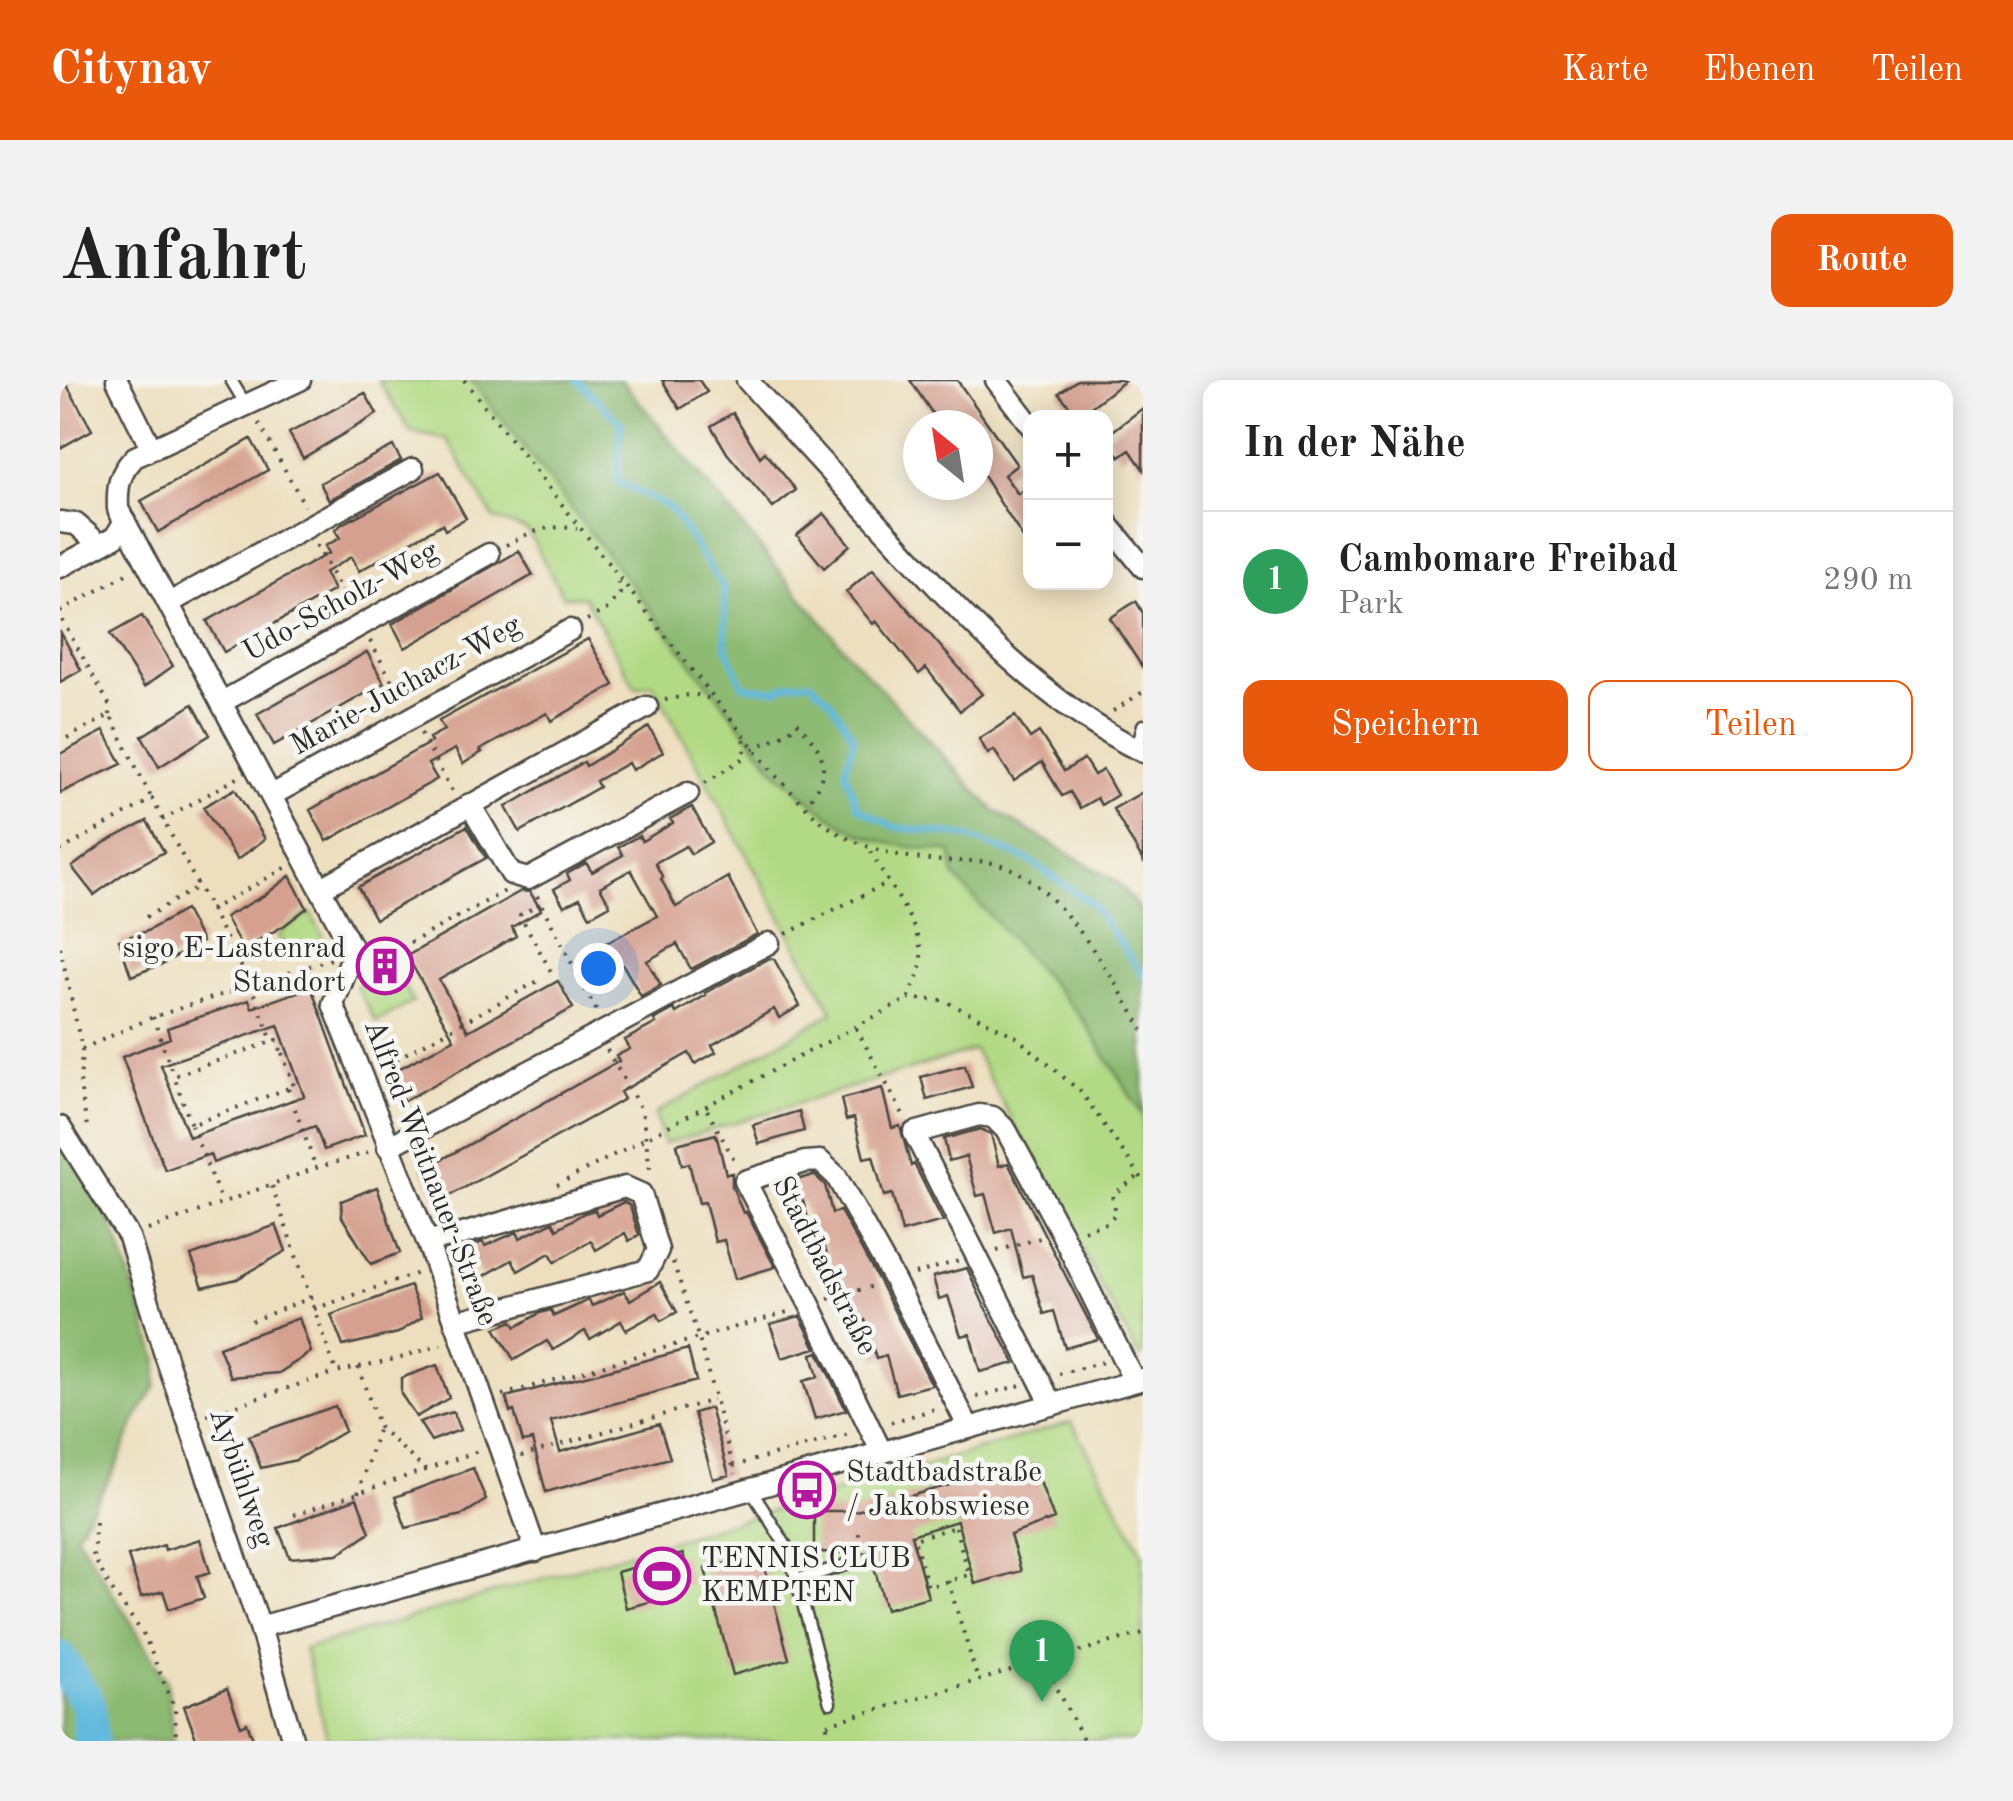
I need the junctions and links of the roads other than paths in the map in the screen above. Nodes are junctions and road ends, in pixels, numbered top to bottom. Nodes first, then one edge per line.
1 (117, 380) edge
2 (231, 380) edge
3 (300, 380) edge
4 (748, 380) edge
5 (996, 380) edge
6 (248, 405) junction
7 (1023, 417) edge
8 (152, 448) junction
9 (412, 469) dead end
10 (121, 515) junction
11 (60, 522) edge
12 (1113, 531) edge
13 (100, 545) junction
14 (489, 554) road end
15 (60, 567) edge
16 (1143, 568) edge
17 (169, 603) junction
18 (570, 630) road end
19 (222, 702) junction
20 (647, 707) road end
21 (1143, 725) edge
22 (1140, 751) edge
23 (688, 793) road end
24 (272, 795) junction
25 (466, 806) junction
26 (320, 889) junction
27 (769, 943) road end
28 (60, 1126) edge
29 (388, 1148) junction
30 (427, 1241) junction
31 (458, 1330) junction
32 (1138, 1380) edge
33 (1052, 1404) junction
34 (969, 1428) junction
35 (882, 1453) junction
36 (745, 1492) junction
37 (536, 1551) junction
38 (846, 1565) road end
39 (796, 1580) junction
40 (260, 1627) junction
41 (830, 1703) road end
42 (293, 1741) edge

1 - 8 street
2 - 6 lane
3 - 6 street
4 - 22 street
5 - 7 street
6 - 8 street
8 - 10 street
9 - 17 street
10 - 13 street
10 - 17 street
11 - 13 street
12 - 16 street
13 - 15 street
14 - 19 street, Udo-Scholz-Weg
17 - 19 street
18 - 24 street, Marie-Juchacz-Weg
19 - 24 street
20 - 25 street
21 - 22 lane
23 - 25 street
24 - 26 street
25 - 26 street
26 - 29 street, Alfred-Weitnauer-Straße
27 - 29 street
28 - 40 street, Aybühlweg
29 - 30 street, Alfred-Weitnauer-Straße
30 - 31 street, Alfred-Weitnauer-Straße
30 - 31 street
31 - 37 street, Alfred-Weitnauer-Straße
32 - 33 street
32 - 33 street
33 - 34 street
34 - 35 street
34 - 35 street, Stadtbadstraße
35 - 36 street
36 - 37 street
36 - 39 lane
37 - 40 street
38 - 39 lane
39 - 41 lane
40 - 42 street, Aybühlweg

